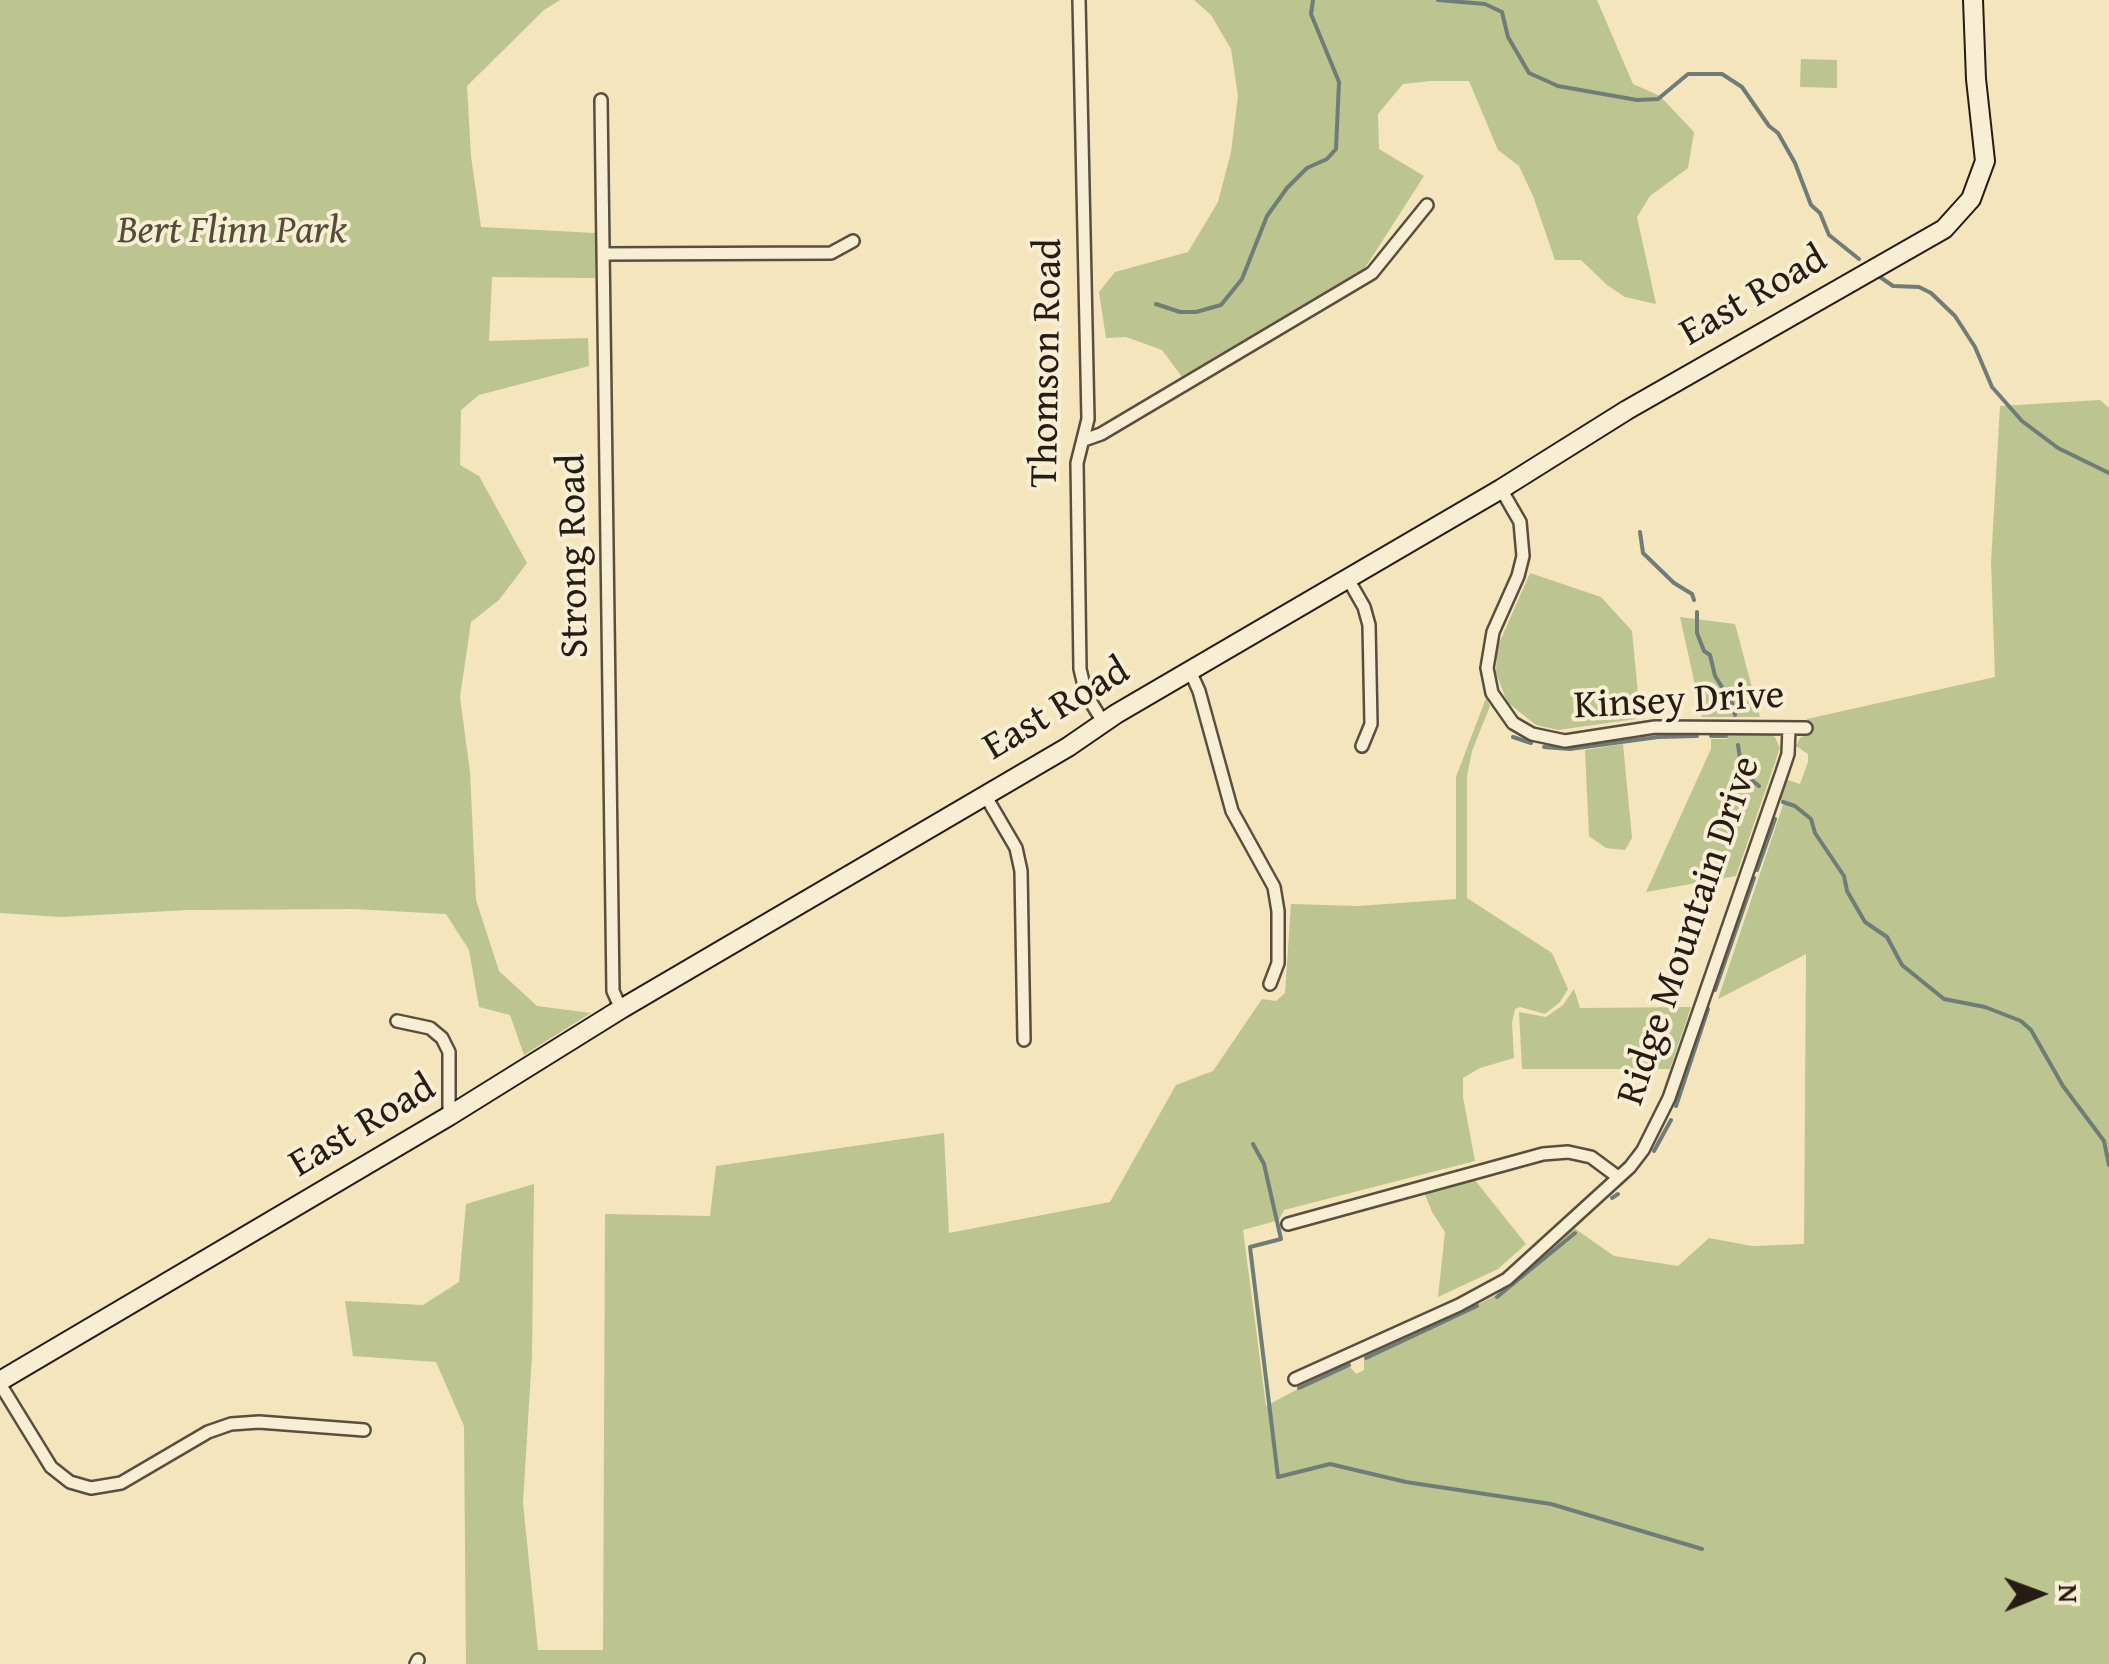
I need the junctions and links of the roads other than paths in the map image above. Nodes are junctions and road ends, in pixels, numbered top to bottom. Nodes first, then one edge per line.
1 (1079, 0) edge
2 (1973, 0) edge
3 (600, 100) dead end
4 (1427, 205) dead end
5 (852, 241) dead end
6 (603, 254) junction
7 (1084, 440) junction
8 (1502, 489) junction
9 (1348, 579) junction
10 (1190, 671) junction
11 (1103, 722) junction
12 (1789, 728) junction
13 (1806, 728) dead end
14 (1362, 746) dead end
15 (985, 795) junction
16 (1270, 984) dead end
17 (621, 1008) junction
18 (397, 1021) dead end
19 (1024, 1040) dead end
20 (448, 1116) junction
21 (1618, 1177) junction
22 (1288, 1224) dead end
23 (1296, 1380) dead end
24 (0, 1382) edge
25 (364, 1430) dead end

1 - 7 street, Thomson Road
2 - 8 main road, East Road
3 - 6 street, Strong Road
4 - 7 street
5 - 6 street
6 - 17 street, Strong Road
7 - 11 street, Thomson Road
8 - 9 main road, East Road
8 - 12 street, Kinsey Drive
9 - 10 main road, East Road
9 - 14 street
10 - 11 main road, East Road
10 - 16 street
11 - 15 main road, East Road
12 - 13 street, Kinsey Drive
12 - 21 street, Ridge Mountain Drive
15 - 17 main road, East Road
15 - 19 street
17 - 20 main road, East Road
18 - 20 street
20 - 24 main road, East Road
21 - 22 street
21 - 23 street, Ridge Mountain Drive
24 - 25 street

